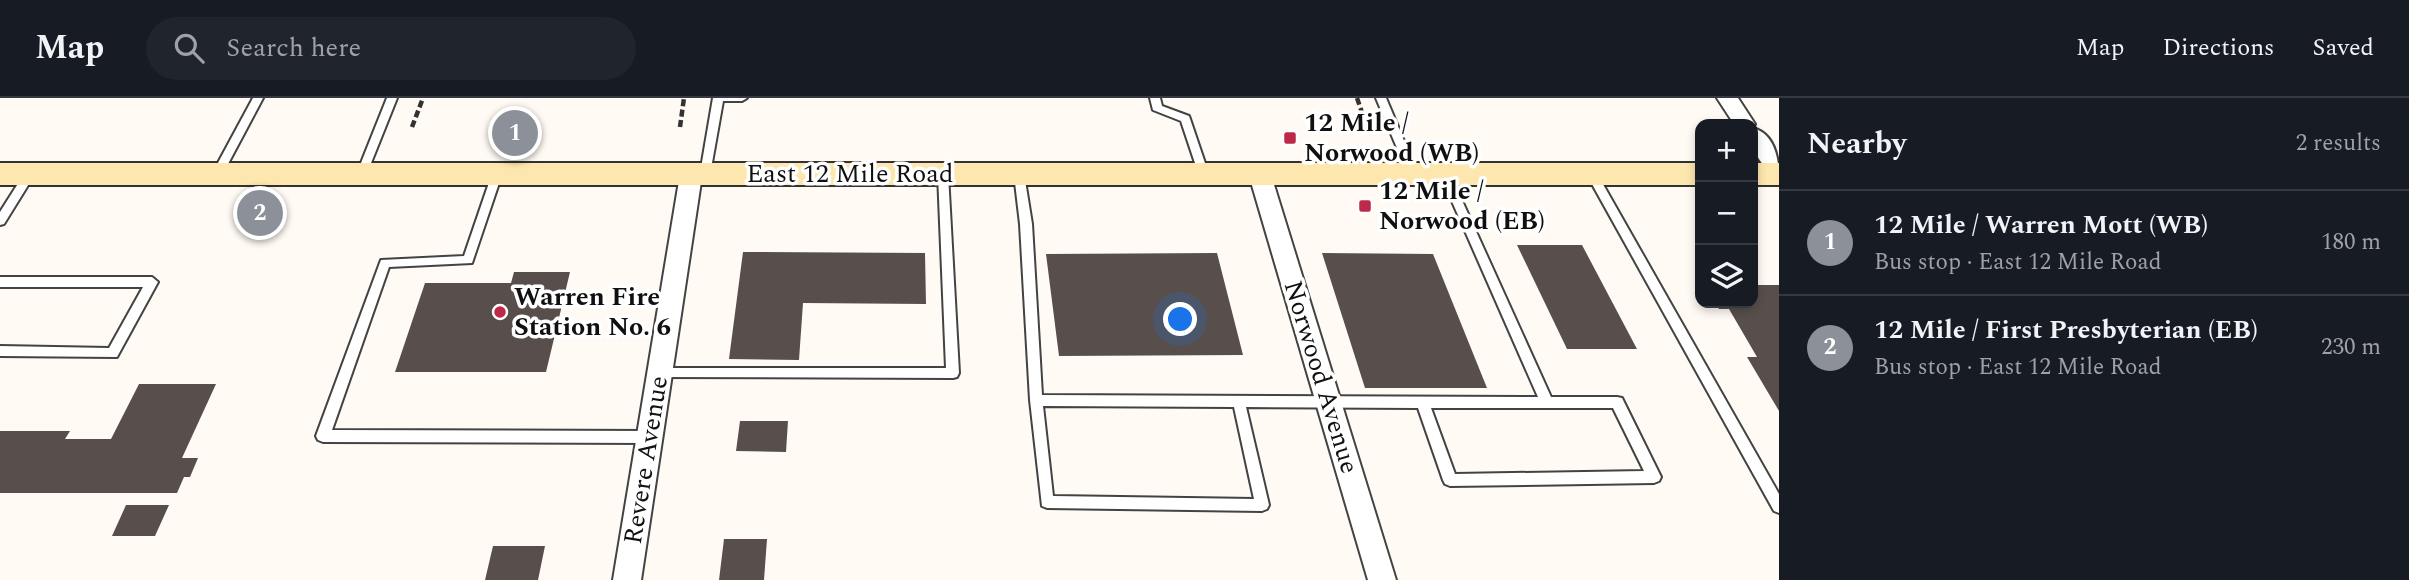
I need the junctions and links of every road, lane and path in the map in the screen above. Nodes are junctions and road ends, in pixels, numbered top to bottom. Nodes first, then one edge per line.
1 (258, 98) edge
2 (393, 98) edge
3 (423, 98) edge
4 (684, 98) edge
5 (718, 98) edge
6 (742, 98) edge
7 (1155, 98) edge
8 (1357, 98) edge
9 (1381, 98) edge
10 (1727, 98) edge
11 (1742, 119) edge
12 (412, 127) dead end
13 (680, 127) dead end
14 (1367, 127) dead end
15 (1758, 142) edge
16 (362, 173) junction
17 (1779, 173) edge
18 (0, 174) edge
19 (30, 174) junction
20 (217, 174) junction
21 (497, 174) junction
22 (698, 174) junction
23 (943, 174) junction
24 (1019, 174) junction
25 (1413, 174) junction
26 (1445, 174) junction
27 (1592, 174) junction
28 (1695, 174) edge
29 (1758, 174) edge
30 (1204, 175) junction
31 (1260, 175) junction
32 (0, 221) edge
33 (0, 282) edge
34 (0, 352) edge
35 (660, 373) junction
36 (1036, 400) junction
37 (1239, 402) junction
38 (1329, 403) junction
39 (1423, 403) junction
40 (1547, 403) junction
41 (650, 437) junction
42 (1779, 507) edge
43 (627, 580) edge
44 (1381, 580) edge

1 - 20 lane
2 - 16 lane
3 - 12 path
4 - 13 path
5 - 6 lane
5 - 22 lane
7 - 30 lane
8 - 14 path
9 - 25 lane
10 - 11 street
15 - 17 street
16 - 20 main road, East 12 Mile Road
16 - 21 main road, East 12 Mile Road
17 - 29 main road
18 - 19 main road, East 12 Mile Road
19 - 20 main road, East 12 Mile Road
19 - 32 lane
21 - 22 main road, East 12 Mile Road
21 - 41 lane
22 - 23 main road, East 12 Mile Road
22 - 35 street, Revere Avenue
23 - 24 main road, East 12 Mile Road
23 - 35 lane
24 - 30 main road, East 12 Mile Road
24 - 36 lane
25 - 26 main road, East 12 Mile Road
25 - 31 main road, East 12 Mile Road
26 - 27 main road, East 12 Mile Road
26 - 40 lane
27 - 28 main road, East 12 Mile Road
27 - 42 lane
30 - 31 main road, East 12 Mile Road
31 - 38 street, Norwood Avenue
33 - 34 lane
35 - 41 street, Revere Avenue
36 - 37 lane
36 - 37 lane
37 - 38 lane
38 - 39 lane
38 - 44 street, Norwood Avenue
39 - 40 lane
39 - 40 lane
41 - 43 street, Revere Avenue

